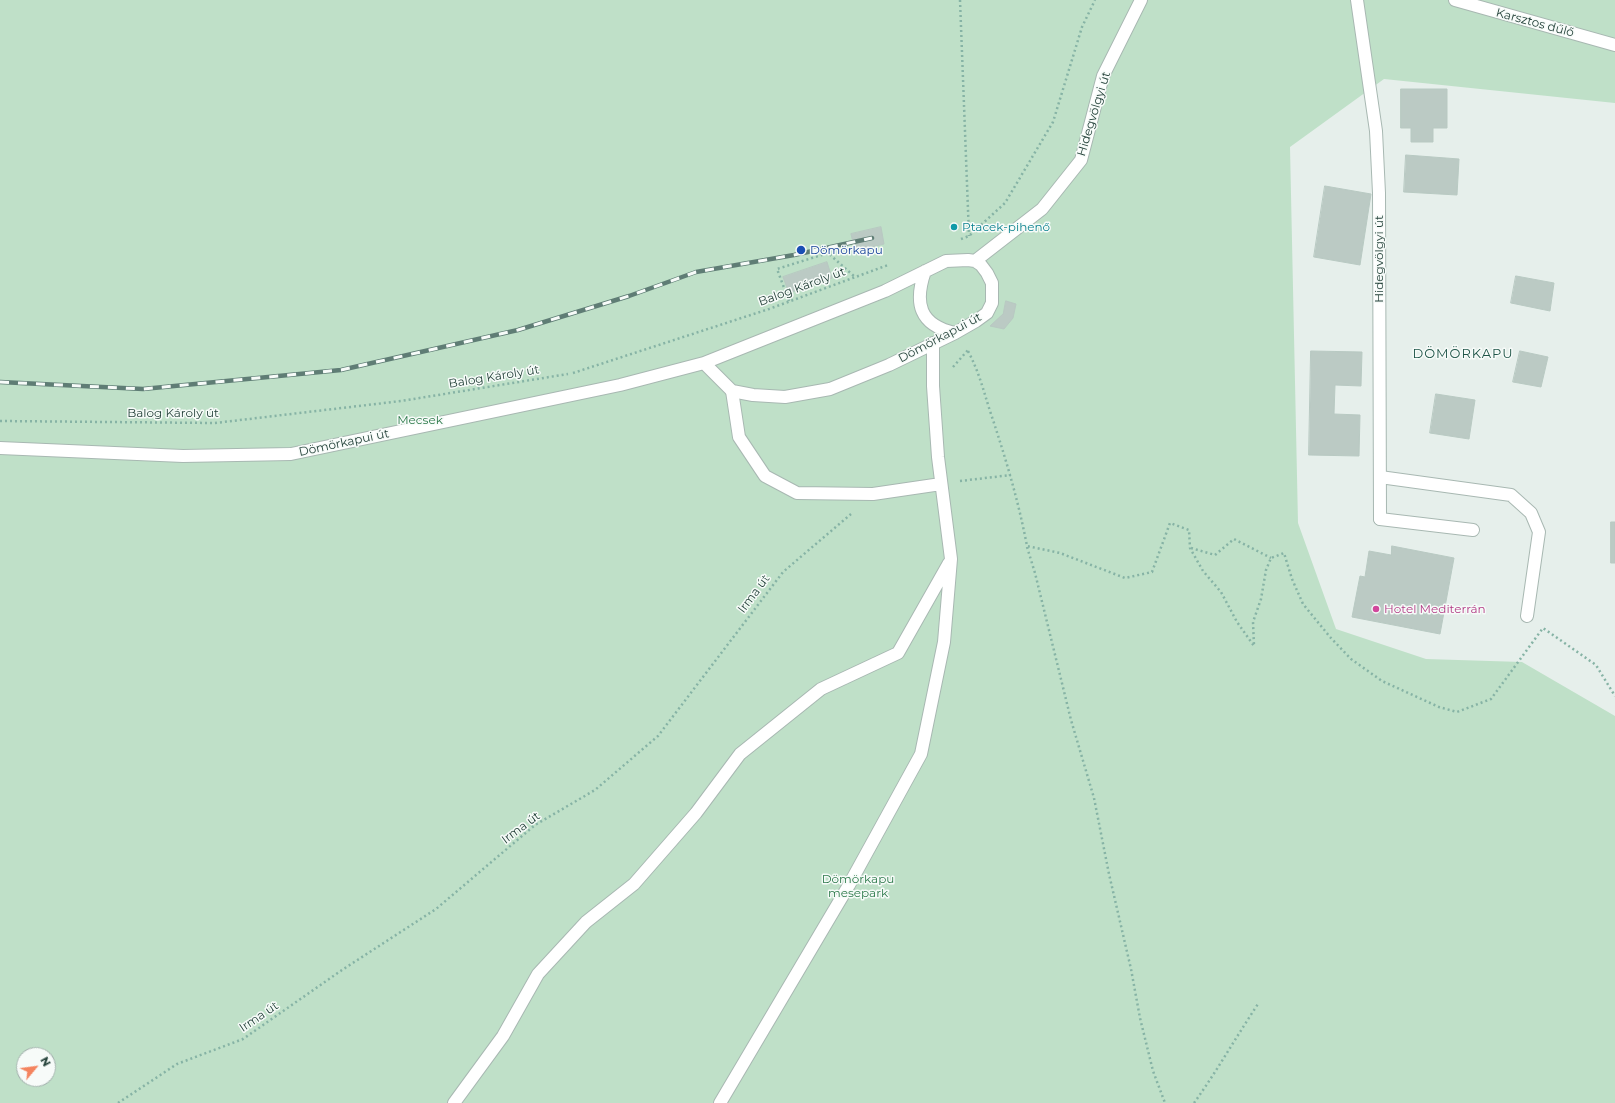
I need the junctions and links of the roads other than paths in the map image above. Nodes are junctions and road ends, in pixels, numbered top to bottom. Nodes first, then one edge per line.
1 (1141, 0) edge
2 (1357, 0) edge
3 (1455, 0) edge
4 (1615, 45) edge
5 (975, 261) junction
6 (925, 271) junction
7 (955, 333) junction
8 (933, 343) junction
9 (704, 363) junction
10 (732, 391) junction
11 (0, 448) edge
12 (1380, 477) junction
13 (941, 484) junction
14 (1473, 530) dead end
15 (951, 559) junction
16 (1527, 616) dead end
17 (454, 1103) edge
18 (720, 1103) edge

1 - 5 street, Hidegvölgyi út
2 - 12 street, Hidegvölgyi út
3 - 4 street, Karsztos dűlő
5 - 6 street, Dömörkapui út
5 - 7 street, Dömörkapui út
6 - 7 street
6 - 9 street, Dömörkapui út
7 - 8 street, Dömörkapui út
8 - 10 street, Dömörkapui út
8 - 13 street
9 - 10 street
9 - 11 street, Dömörkapui út
10 - 13 street
12 - 14 street, Hidegvölgyi út
12 - 16 street
13 - 15 street
15 - 17 street
15 - 18 street

